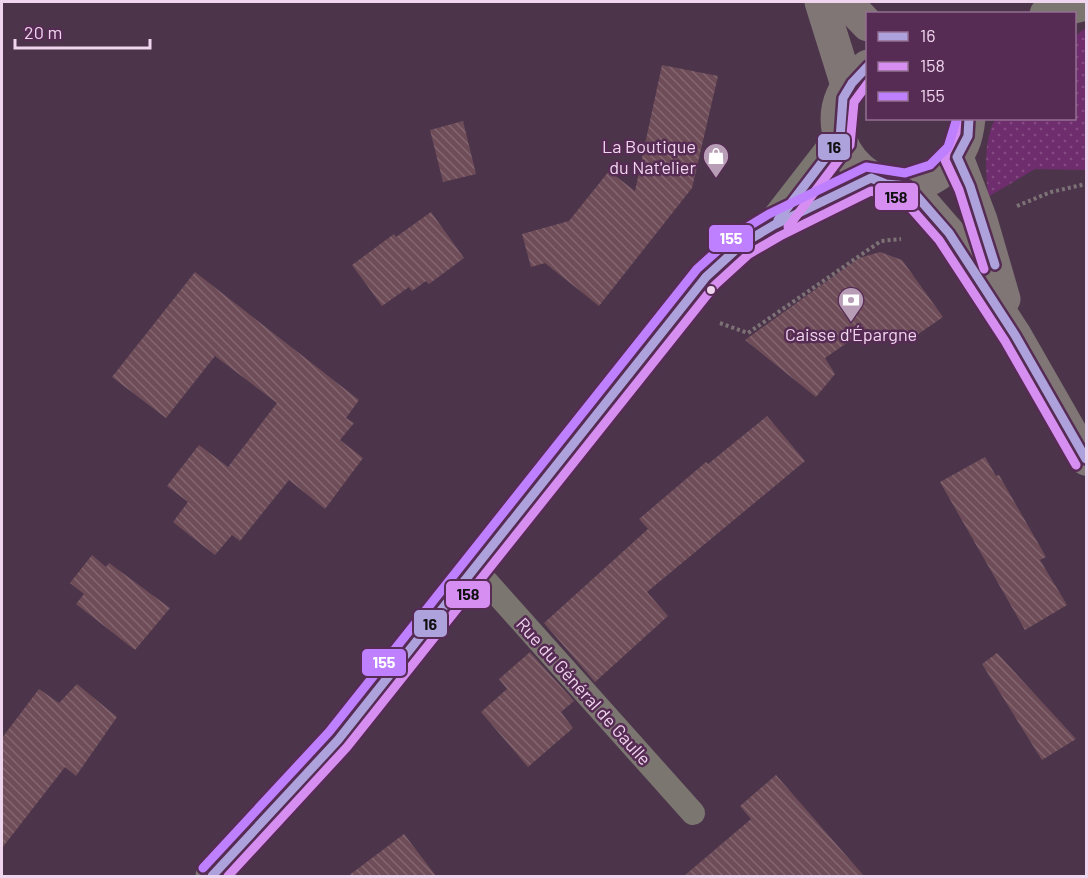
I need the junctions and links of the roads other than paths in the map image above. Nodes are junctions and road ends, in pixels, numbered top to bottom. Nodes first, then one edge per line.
1 (821, 2) edge
2 (846, 2) edge
3 (866, 24) edge
4 (857, 76) edge
5 (969, 120) edge
6 (840, 139) junction
7 (957, 157) junction
8 (871, 178) junction
9 (908, 186) junction
10 (774, 225) junction
11 (1015, 335) junction
12 (1086, 459) edge
13 (475, 569) junction
14 (693, 813) dead end
15 (212, 876) edge

1 - 4 main road
2 - 3 main road
4 - 6 main road
5 - 7 main road
6 - 8 main road
6 - 10 street
7 - 9 main road
7 - 11 main road
8 - 9 main road
8 - 10 street
9 - 11 main road
10 - 13 street
11 - 12 main road
13 - 14 lane, Rue du Général de Gaulle
13 - 15 street

